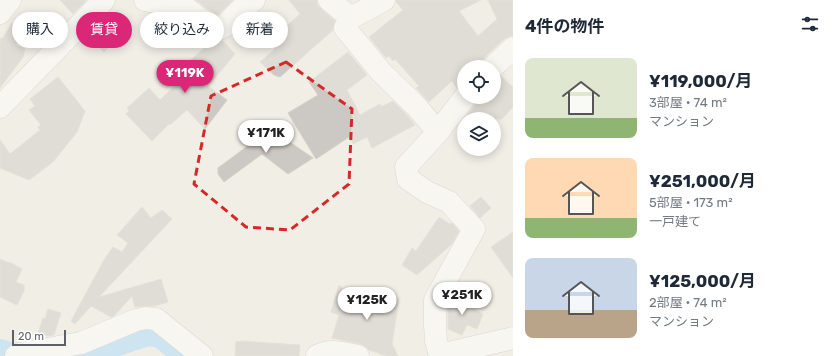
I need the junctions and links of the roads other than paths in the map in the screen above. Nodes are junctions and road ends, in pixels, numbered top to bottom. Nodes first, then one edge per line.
1 (10, 0) edge
2 (104, 0) edge
3 (145, 0) edge
4 (254, 0) edge
5 (329, 0) edge
6 (384, 0) edge
7 (0, 13) edge
8 (351, 18) junction
9 (513, 48) edge
10 (500, 60) edge
11 (459, 104) edge
12 (0, 107) edge
13 (438, 132) junction
14 (513, 338) edge
15 (436, 355) edge
16 (16, 356) edge
17 (202, 356) edge
18 (317, 356) edge
19 (358, 356) edge

1 - 7 street
2 - 12 street
3 - 4 street
5 - 8 street
6 - 8 street
8 - 13 street
9 - 10 street
11 - 13 street
13 - 15 street
14 - 15 street
16 - 17 street
18 - 19 street

